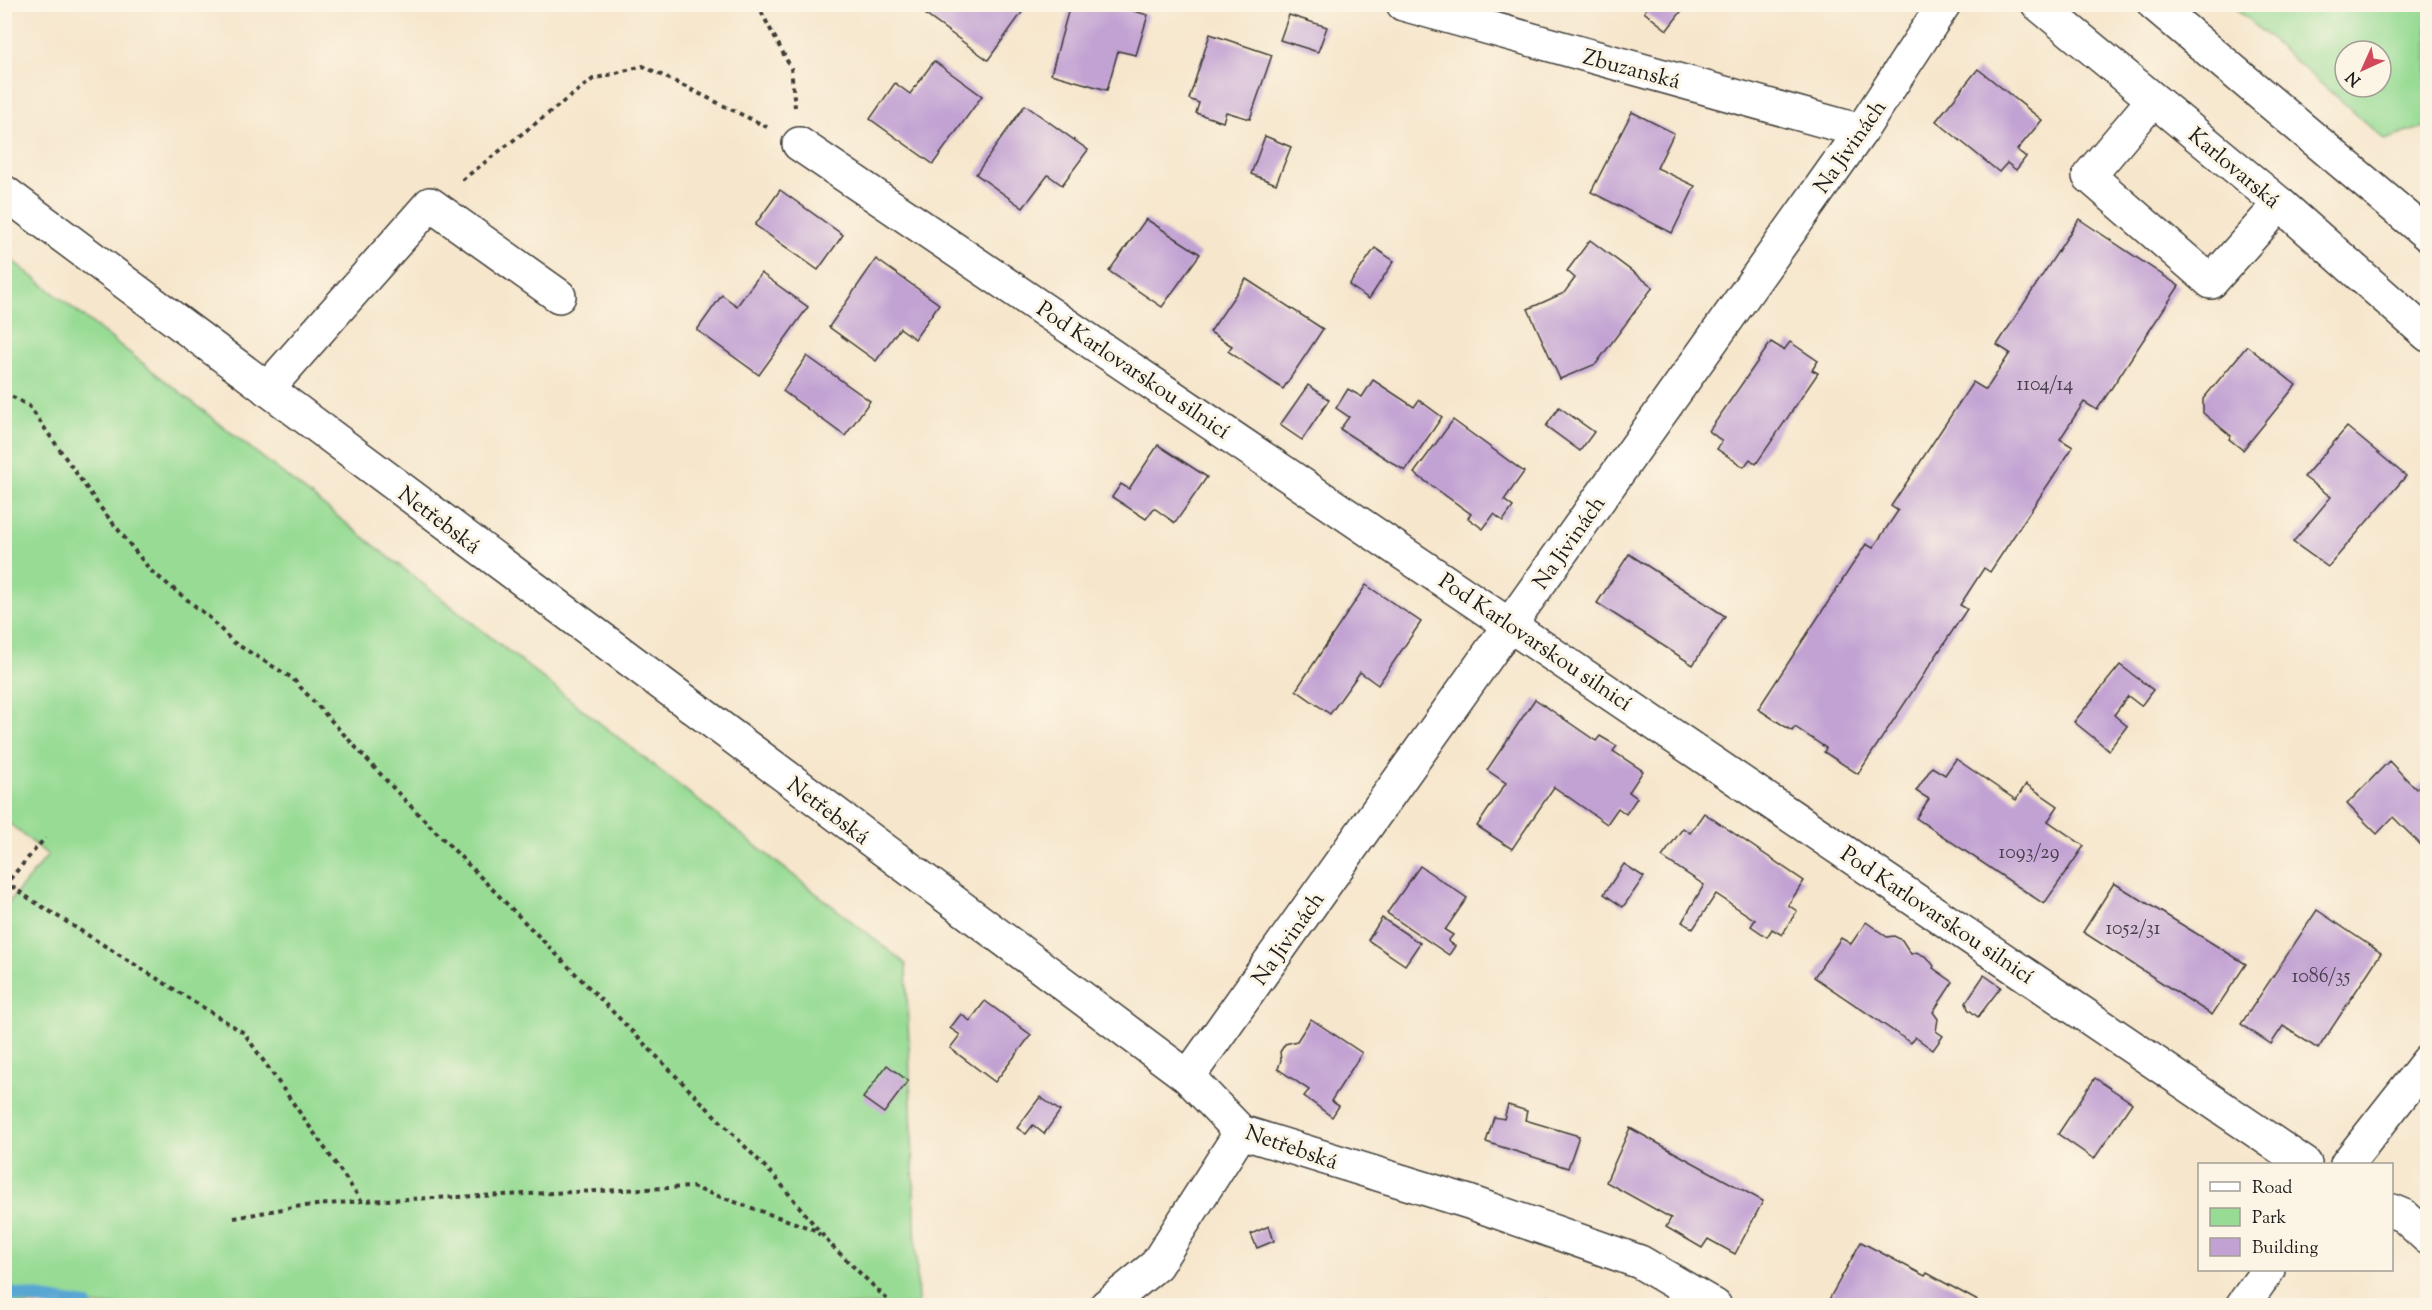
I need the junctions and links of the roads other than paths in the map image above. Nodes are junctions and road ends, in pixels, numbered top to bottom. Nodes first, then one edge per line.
1 (1403, 4) edge
2 (1944, 4) edge
3 (2038, 4) edge
4 (2154, 4) edge
5 (2153, 100) junction
6 (1861, 131) junction
7 (799, 144) road end
8 (4, 192) edge
9 (2280, 204) junction
10 (2427, 235) edge
11 (559, 296) dead end
12 (2427, 335) edge
13 (267, 389) junction
14 (1511, 623) junction
15 (2427, 1061) edge
16 (1188, 1077) junction
17 (1241, 1132) junction
18 (2304, 1163) edge
19 (2348, 1163) edge
20 (2393, 1212) edge
21 (2427, 1238) edge
22 (2266, 1271) edge
23 (1106, 1305) edge
24 (1715, 1305) edge
25 (2241, 1305) edge

1 - 6 street, Zbuzanská
2 - 6 street, Na Jivinách
3 - 5 street, Karlovarská
4 - 10 street
5 - 9 street, Karlovarská
5 - 9 street
6 - 14 street, Na Jivinách
7 - 14 street, Pod Karlovarskou silnicí
8 - 13 street, Netřebská
9 - 12 street, Karlovarská
11 - 13 street
13 - 16 street, Netřebská
14 - 16 street, Na Jivinách
14 - 18 street, Pod Karlovarskou silnicí
15 - 19 street
16 - 17 street, Netřebská
17 - 23 street
17 - 24 street, Netřebská
20 - 21 street
22 - 25 street

